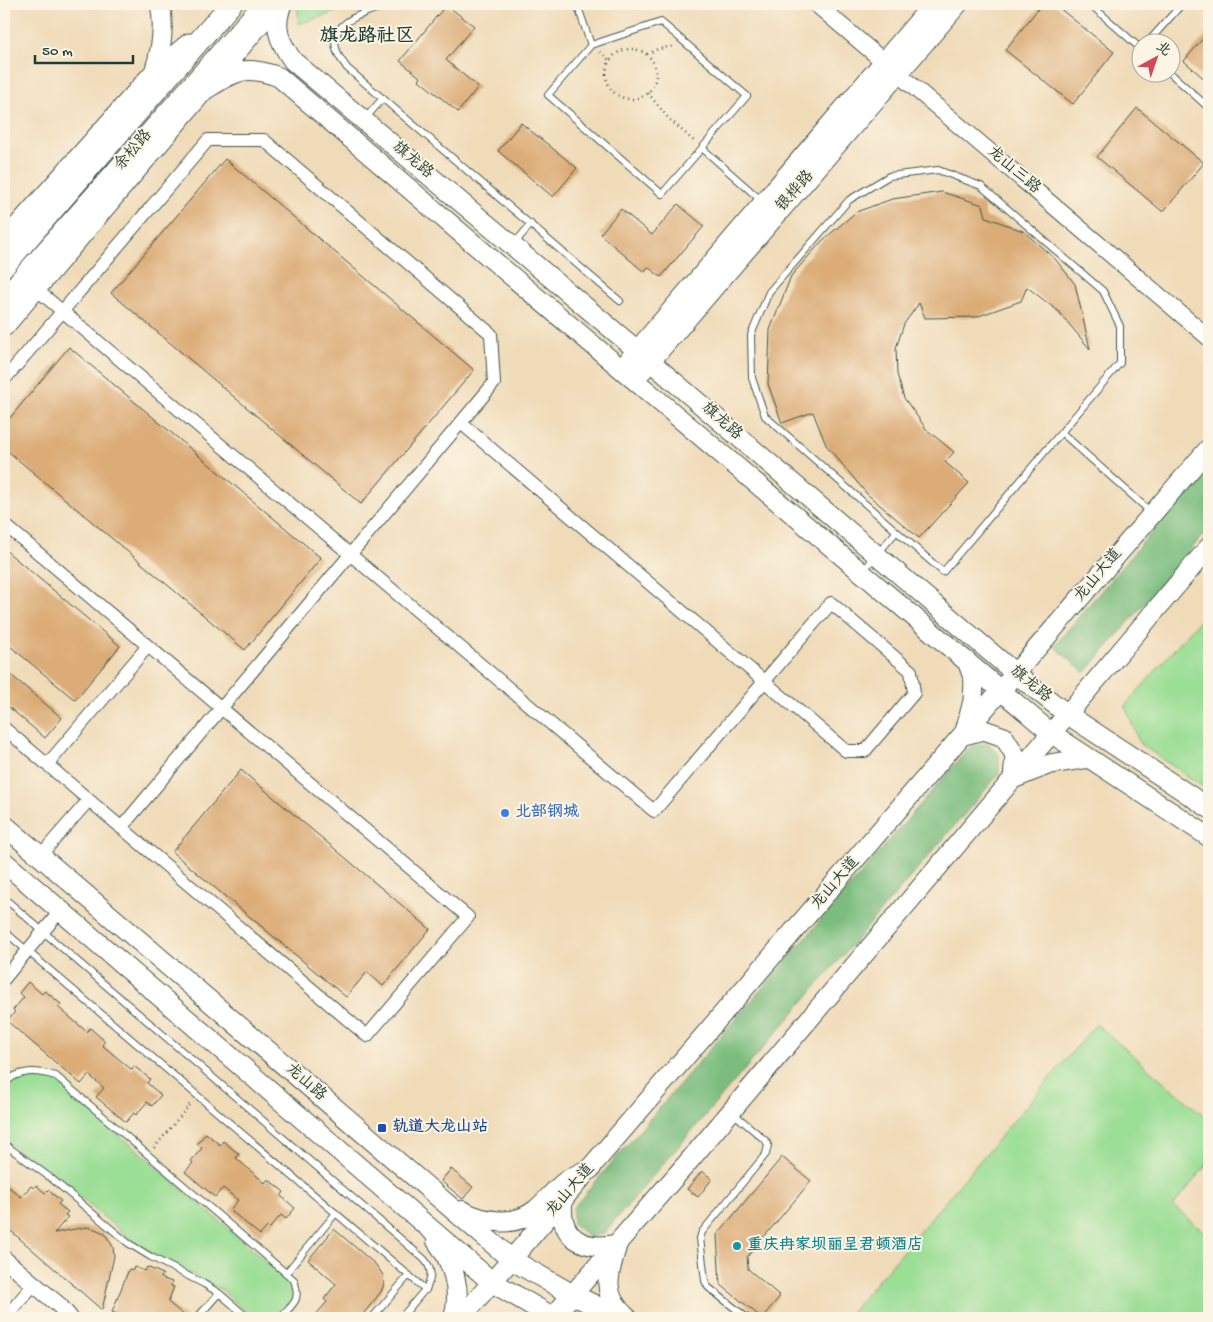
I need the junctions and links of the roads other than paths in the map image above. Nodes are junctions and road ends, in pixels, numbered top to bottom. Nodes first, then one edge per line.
1 (160, 4) edge
2 (264, 4) edge
3 (278, 4) edge
4 (282, 4) edge
5 (391, 4) edge
6 (577, 4) edge
7 (816, 4) edge
8 (934, 4) edge
9 (958, 4) edge
10 (1090, 4) edge
11 (1182, 4) edge
12 (224, 12) edge
13 (1157, 32) edge
14 (1130, 39) edge
15 (591, 45) junction
16 (891, 67) junction
17 (154, 72) junction
18 (1180, 82) edge
19 (205, 90) junction
20 (382, 98) junction
21 (1209, 108) edge
22 (364, 121) junction
23 (702, 148) junction
24 (764, 203) junction
25 (530, 224) junction
26 (4, 240) edge
27 (513, 245) junction
28 (4, 266) edge
29 (36, 289) junction
30 (4, 299) edge
31 (620, 301) dead end
32 (62, 311) junction
33 (4, 326) edge
34 (1209, 338) edge
35 (644, 356) junction
36 (628, 374) junction
37 (4, 380) edge
38 (461, 423) junction
39 (1062, 433) junction
40 (1209, 448) edge
41 (1153, 514) junction
42 (4, 524) edge
43 (896, 532) junction
44 (1209, 547) edge
45 (349, 554) junction
46 (876, 555) junction
47 (863, 572) junction
48 (148, 646) junction
49 (967, 661) junction
50 (1016, 674) junction
51 (764, 681) junction
52 (1002, 691) junction
53 (221, 708) junction
54 (1067, 714) junction
55 (4, 728) edge
56 (1051, 733) junction
57 (964, 735) junction
58 (1089, 758) junction
59 (47, 765) junction
60 (1013, 779) junction
61 (88, 801) junction
62 (1209, 808) edge
63 (4, 825) edge
64 (121, 828) junction
65 (1209, 837) edge
66 (40, 856) junction
67 (4, 862) edge
68 (4, 898) edge
69 (60, 910) junction
70 (4, 931) edge
71 (43, 932) junction
72 (27, 951) junction
73 (4, 979) edge
74 (4, 1085) edge
75 (732, 1111) junction
76 (4, 1144) edge
77 (10, 1149) junction
78 (4, 1156) edge
79 (591, 1168) junction
80 (563, 1200) junction
81 (445, 1203) junction
82 (336, 1213) junction
83 (419, 1218) junction
84 (617, 1244) junction
85 (4, 1260) edge
86 (512, 1260) junction
87 (286, 1273) junction
88 (409, 1275) junction
89 (492, 1282) junction
90 (34, 1284) junction
91 (426, 1290) junction
92 (219, 1293) junction
93 (573, 1295) junction
94 (65, 1312) edge
95 (5, 1318) edge
96 (84, 1318) edge
97 (197, 1318) edge
98 (248, 1318) edge
99 (280, 1318) edge
100 (372, 1318) edge
101 (401, 1318) edge
102 (454, 1318) edge
103 (461, 1318) edge
104 (553, 1318) edge
105 (621, 1318) edge
106 (627, 1318) edge
107 (747, 1318) edge

1 - 17 main road
2 - 30 highway, 余松路
3 - 19 main road
4 - 22 main road, 旗龙路
5 - 20 lane
6 - 15 lane
7 - 16 street, 龙山三路
8 - 16 main road, 银桦路
9 - 16 main road, 银桦路
10 - 14 lane
11 - 13 lane
12 - 17 main road
12 - 28 highway, 余松路
15 - 23 lane
15 - 23 lane
16 - 24 main road, 银桦路
16 - 34 street, 龙山三路
16 - 35 main road, 银桦路
17 - 26 main road
18 - 21 lane
19 - 29 main road
19 - 36 main road
20 - 22 lane
20 - 25 lane
22 - 27 main road, 旗龙路
23 - 24 lane
24 - 35 main road, 银桦路
25 - 27 lane
25 - 31 lane
27 - 35 main road, 旗龙路
29 - 32 street
29 - 33 main road
32 - 37 street
32 - 38 street
32 - 45 street
35 - 36 main road, 银桦路
35 - 46 main road, 旗龙路
36 - 47 main road
38 - 45 street
38 - 51 street
39 - 41 lane
39 - 43 lane
39 - 43 lane
40 - 41 main road, 龙山大道
41 - 50 main road, 龙山大道
42 - 48 street
43 - 46 lane
44 - 54 main road
45 - 51 street
45 - 53 street
46 - 47 lane
46 - 50 main road, 旗龙路
47 - 49 main road
48 - 53 street
48 - 59 street
49 - 52 main road
49 - 57 main road
50 - 52 main road, 龙山大道
50 - 54 main road, 旗龙路
51 - 51 street
52 - 56 main road
52 - 57 main road, 龙山大道
53 - 64 street
53 - 64 street
54 - 56 main road
54 - 62 main road, 旗龙路
55 - 59 street
56 - 58 main road
56 - 60 main road
57 - 60 main road
57 - 79 main road, 龙山大道
58 - 60 main road
58 - 65 main road
59 - 61 street
60 - 75 main road
61 - 64 street
61 - 66 street
63 - 66 main road, 龙山路
66 - 81 main road, 龙山路
67 - 69 main road, 龙山路
68 - 71 lane
69 - 71 street
69 - 83 main road, 龙山路
70 - 72 lane
71 - 72 street
71 - 91 lane
72 - 73 street
72 - 82 lane
74 - 87 lane
75 - 84 main road
75 - 107 lane
76 - 77 lane
77 - 78 lane
77 - 92 lane
79 - 80 main road, 龙山大道
79 - 81 main road
80 - 84 main road
80 - 86 main road, 龙山大道
81 - 86 main road, 龙山路
82 - 87 lane
82 - 88 lane
83 - 89 main road, 龙山路
83 - 102 main road
84 - 93 main road
84 - 106 main road
85 - 90 street
86 - 89 main road, 龙山大道
86 - 93 main road, 龙山路
87 - 99 lane
88 - 91 lane
88 - 100 lane
89 - 103 main road, 龙山大道
89 - 104 main road, 龙山路
90 - 94 street
90 - 95 street
91 - 101 lane
92 - 97 lane
92 - 98 lane
93 - 104 main road
93 - 105 main road, 龙山路
94 - 96 street

